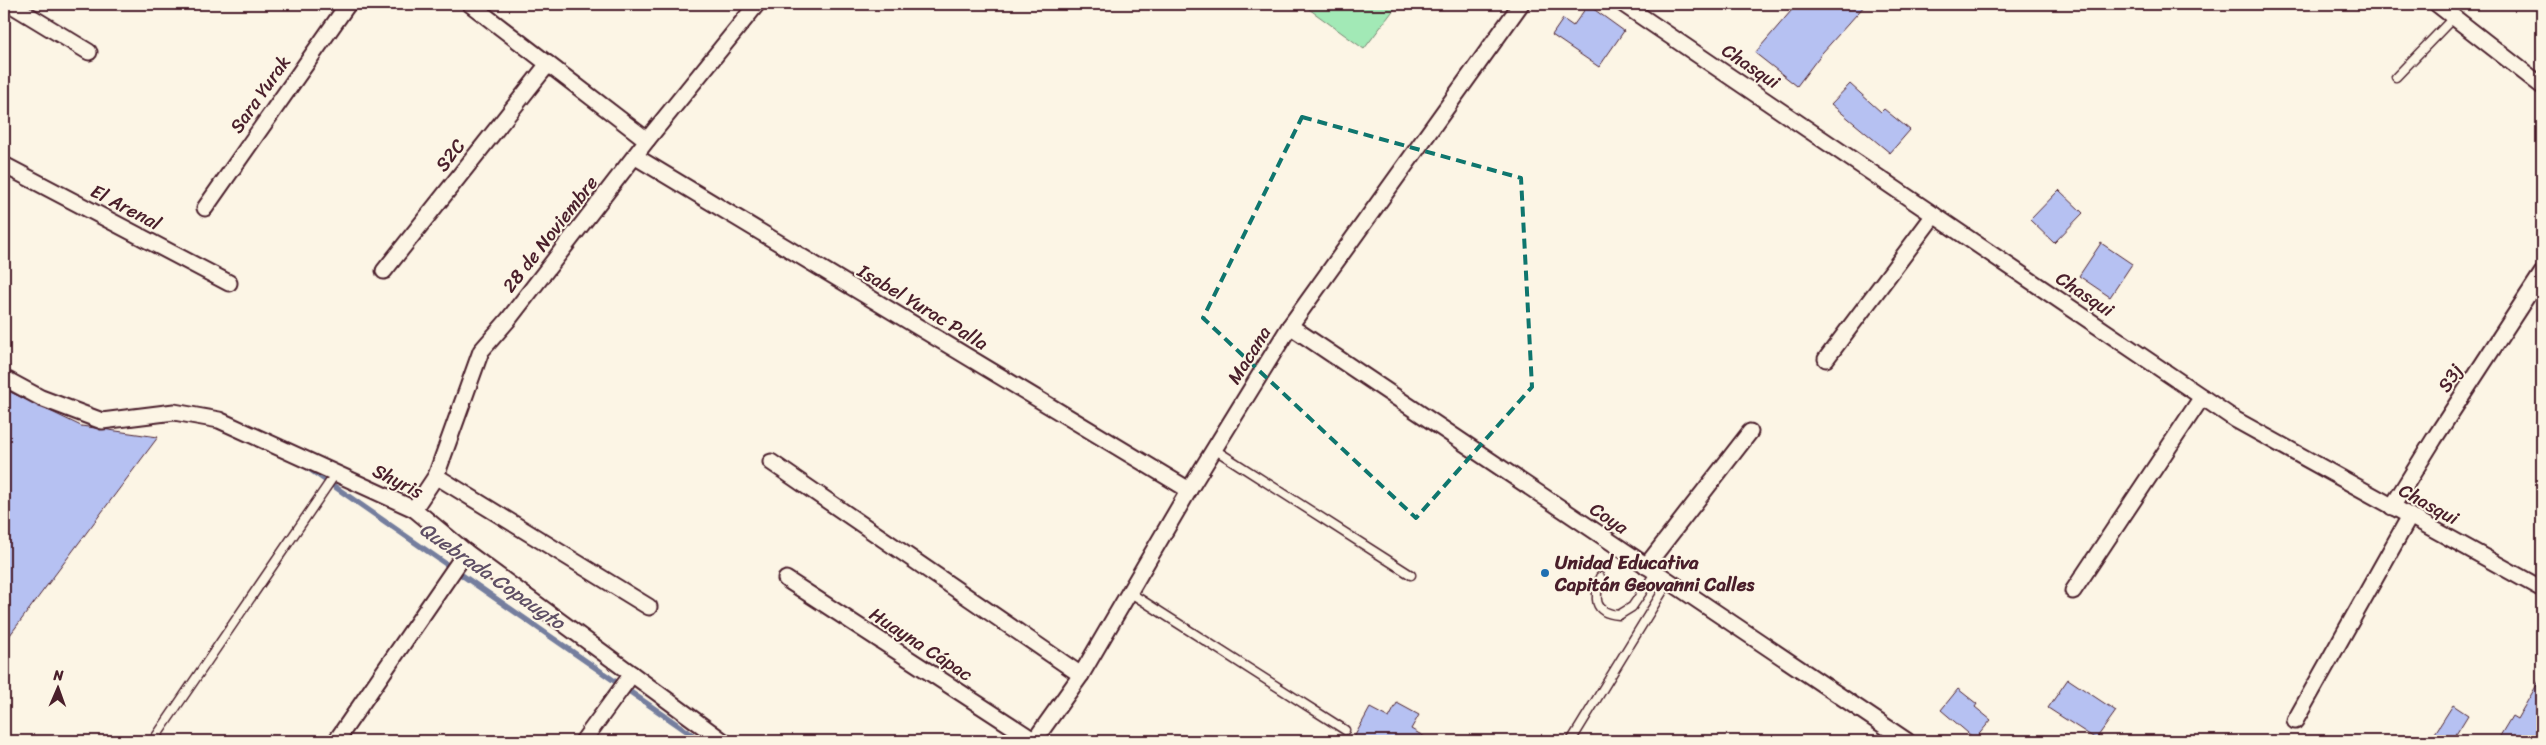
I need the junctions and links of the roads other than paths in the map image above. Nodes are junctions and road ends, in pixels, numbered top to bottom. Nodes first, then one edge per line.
1 (10, 4) edge
2 (348, 4) edge
3 (470, 4) edge
4 (757, 4) edge
5 (1522, 4) edge
6 (1623, 4) edge
7 (2437, 4) edge
8 (2454, 17) junction
9 (89, 52) dead end
10 (548, 64) junction
11 (2396, 77) dead end
12 (2542, 86) edge
13 (647, 140) junction
14 (636, 157) junction
15 (4, 165) edge
16 (205, 208) dead end
17 (1934, 215) junction
18 (384, 271) dead end
19 (2542, 273) edge
20 (229, 283) dead end
21 (1290, 326) junction
22 (1826, 358) dead end
23 (4, 378) edge
24 (2202, 397) junction
25 (1750, 432) dead end
26 (1214, 449) junction
27 (771, 462) dead end
28 (336, 473) junction
29 (436, 476) junction
30 (1189, 490) junction
31 (2392, 507) junction
32 (414, 509) junction
33 (2410, 516) junction
34 (466, 552) junction
35 (1651, 569) junction
36 (1411, 575) dead end
37 (1600, 577) dead end
38 (786, 579) dead end
39 (1670, 581) junction
40 (2542, 589) edge
41 (2073, 591) dead end
42 (1129, 592) junction
43 (649, 607) dead end
44 (632, 674) junction
45 (1081, 675) junction
46 (2295, 722) dead end
47 (1345, 730) dead end
48 (153, 741) edge
49 (336, 741) edge
50 (583, 741) edge
51 (723, 741) edge
52 (1034, 741) edge
53 (1571, 741) edge
54 (1907, 741) edge

1 - 9 street
2 - 16 street, Sara Yurak
3 - 10 street
4 - 13 street, 28 de Noviembre
5 - 21 street, Macana
6 - 17 street, Chasqui
7 - 8 street
8 - 11 lane
8 - 12 street
10 - 13 street
10 - 18 street, S2C
13 - 14 street, 28 de Noviembre
14 - 29 street, 28 de Noviembre
14 - 30 street, Isabel Yurac Palla
15 - 20 street, El Arenal
17 - 22 street
17 - 24 street, Chasqui
19 - 31 street, S3j
21 - 26 street, Macana
21 - 35 street, Coya
23 - 28 street, Shyris
24 - 31 street, Chasqui
24 - 41 street
25 - 35 street
26 - 30 street, Macana
26 - 36 lane
27 - 45 street
28 - 32 street, Shyris
28 - 48 lane
29 - 32 street, 28 de Noviembre
29 - 43 street
30 - 42 street, Macana
31 - 33 street, Chasqui
32 - 34 street, Shyris
33 - 40 street, Chasqui
33 - 46 street
34 - 44 street, Shyris
34 - 49 street
35 - 37 lane
35 - 39 street, Coya
38 - 52 street, Huayna Cápac
39 - 53 lane
39 - 54 street, Coya
42 - 45 street, Macana
42 - 47 lane
44 - 50 street
44 - 51 street, Shyris
45 - 52 street, Macana

